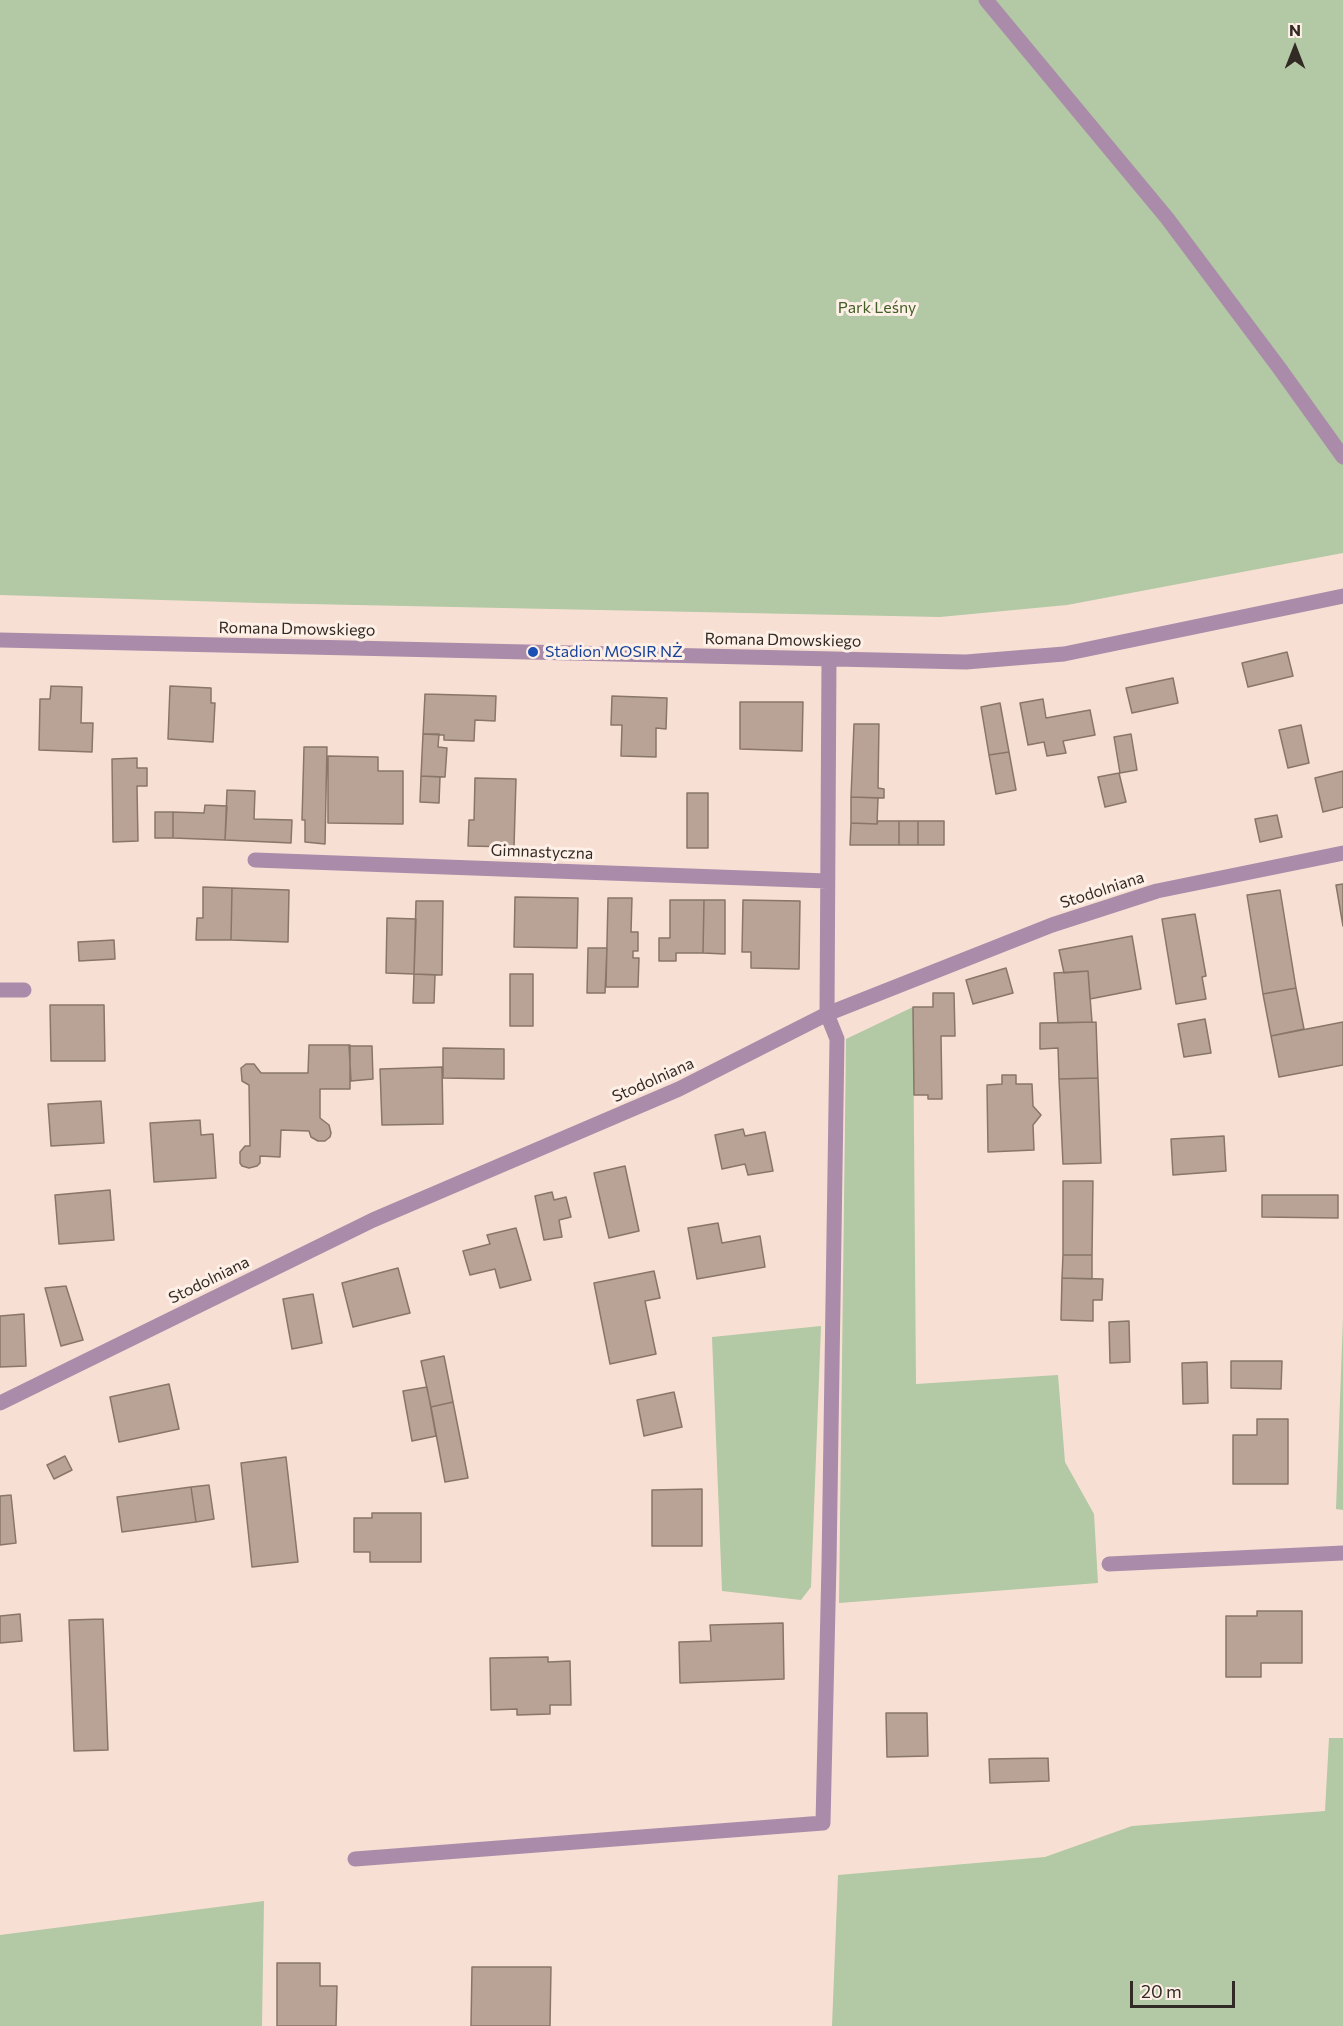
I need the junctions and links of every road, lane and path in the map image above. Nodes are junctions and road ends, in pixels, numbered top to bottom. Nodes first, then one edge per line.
1 (986, 0) edge
2 (1343, 457) edge
3 (1343, 596) edge
4 (0, 640) edge
5 (829, 659) junction
6 (1343, 853) edge
7 (255, 860) dead end
8 (827, 881) junction
9 (0, 990) edge
10 (24, 990) dead end
11 (827, 1014) junction
12 (0, 1403) edge
13 (1343, 1553) edge
14 (1109, 1564) dead end
15 (355, 1859) dead end

1 - 2 street
3 - 5 street, Romana Dmowskiego
4 - 5 street, Romana Dmowskiego
5 - 8 street
6 - 11 street, Stodolniana
7 - 8 street, Gimnastyczna
8 - 11 street
9 - 10 street
11 - 12 street, Stodolniana
11 - 15 street
13 - 14 street

